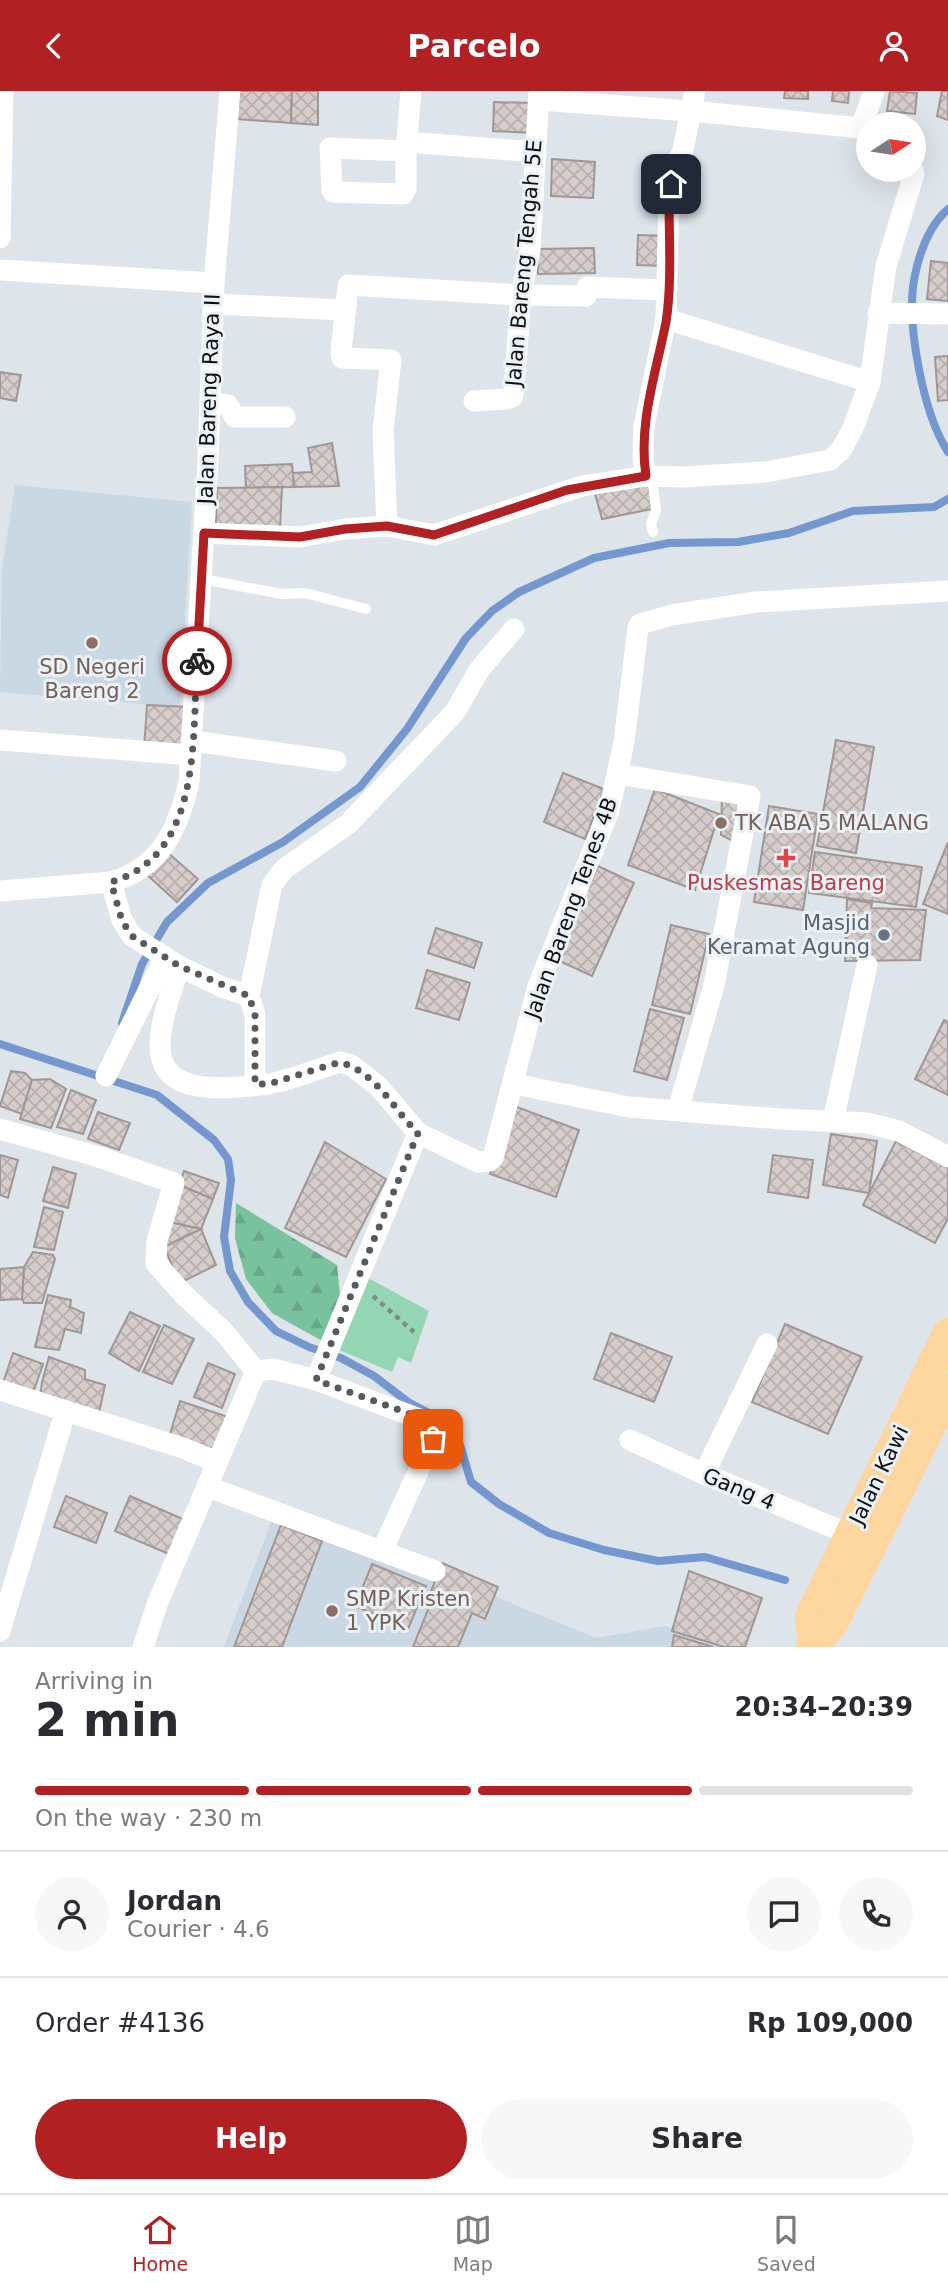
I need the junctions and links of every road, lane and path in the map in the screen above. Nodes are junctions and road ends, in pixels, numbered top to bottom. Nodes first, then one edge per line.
1 (3, 91) edge
2 (230, 91) edge
3 (411, 91) edge
4 (874, 91) edge
5 (539, 96) edge
6 (693, 101) edge
7 (869, 112) edge
8 (856, 128) edge
9 (406, 147) junction
10 (536, 152) junction
11 (912, 182) edge
12 (0, 238) edge
13 (0, 270) edge
14 (667, 290) junction
15 (214, 293) junction
16 (521, 295) junction
17 (344, 310) junction
18 (878, 313) junction
19 (939, 313) edge
20 (666, 319) junction
21 (870, 382) junction
22 (474, 401) dead end
23 (210, 403) junction
24 (285, 417) dead end
25 (649, 476) junction
26 (387, 526) junction
27 (653, 532) dead end
28 (204, 533) junction
29 (202, 579) junction
30 (948, 591) edge
31 (366, 609) dead end
32 (514, 629) dead end
33 (0, 740) edge
34 (191, 748) junction
35 (336, 761) dead end
36 (618, 774) junction
37 (111, 882) junction
38 (0, 891) edge
39 (168, 959) junction
40 (867, 965) dead end
41 (249, 996) junction
42 (107, 1076) dead end
43 (255, 1084) junction
44 (514, 1084) junction
45 (678, 1109) junction
46 (833, 1121) junction
47 (0, 1129) edge
48 (418, 1133) junction
49 (948, 1157) edge
50 (355, 1285) junction
51 (414, 1332) dead end
52 (948, 1334) edge
53 (767, 1344) dead end
54 (256, 1371) junction
55 (319, 1373) junction
56 (948, 1389) edge
57 (0, 1390) edge
58 (65, 1413) junction
59 (630, 1440) dead end
60 (217, 1462) junction
61 (704, 1474) junction
62 (208, 1487) junction
63 (849, 1534) junction
64 (382, 1551) junction
65 (435, 1571) dead end
66 (5, 1592) edge
67 (0, 1631) edge
68 (813, 1645) edge
69 (143, 1647) edge

1 - 12 street
2 - 15 street, Jalan Bareng Raya II
3 - 9 street
4 - 7 street
5 - 6 street
5 - 10 street, Jalan Bareng Tengah 5E
6 - 8 street
6 - 14 street
9 - 9 street
9 - 10 street
10 - 16 street, Jalan Bareng Tengah 5E
11 - 18 street
13 - 15 street
14 - 16 street
14 - 20 street
15 - 17 street
15 - 23 street, Jalan Bareng Raya II
16 - 17 street
16 - 22 street, Jalan Bareng Tengah 5E
17 - 26 street
18 - 19 street
18 - 21 street
20 - 21 street
20 - 25 street
21 - 25 street
23 - 24 street
23 - 28 street, Jalan Bareng Raya II
25 - 26 street
25 - 27 lane
26 - 28 street
28 - 29 street, Jalan Bareng Raya II
29 - 31 lane
29 - 34 street, Jalan Bareng Raya II
30 - 36 street, Jalan Bareng Tenes 4B
32 - 41 street
33 - 34 street
34 - 35 street
34 - 37 street, Jalan Bareng Raya II
36 - 44 street, Jalan Bareng Tenes 4B
36 - 45 street
37 - 38 street
37 - 39 street
39 - 41 street
39 - 42 street
39 - 43 street
40 - 46 street
41 - 43 street
43 - 48 street
44 - 45 street
44 - 48 street, Jalan Bareng Tenes 4B
45 - 46 street
46 - 49 street
47 - 54 street
48 - 50 street
50 - 51 path
50 - 55 street
52 - 63 main road, Jalan Kawi
53 - 61 street
54 - 55 street
54 - 60 street
55 - 64 street
56 - 68 main road
57 - 58 street
58 - 60 street
58 - 66 street
59 - 61 street, Gang 4
60 - 62 street
61 - 63 street, Gang 4
62 - 64 street
62 - 69 street
63 - 68 main road, Jalan Kawi
64 - 65 street
66 - 67 street

